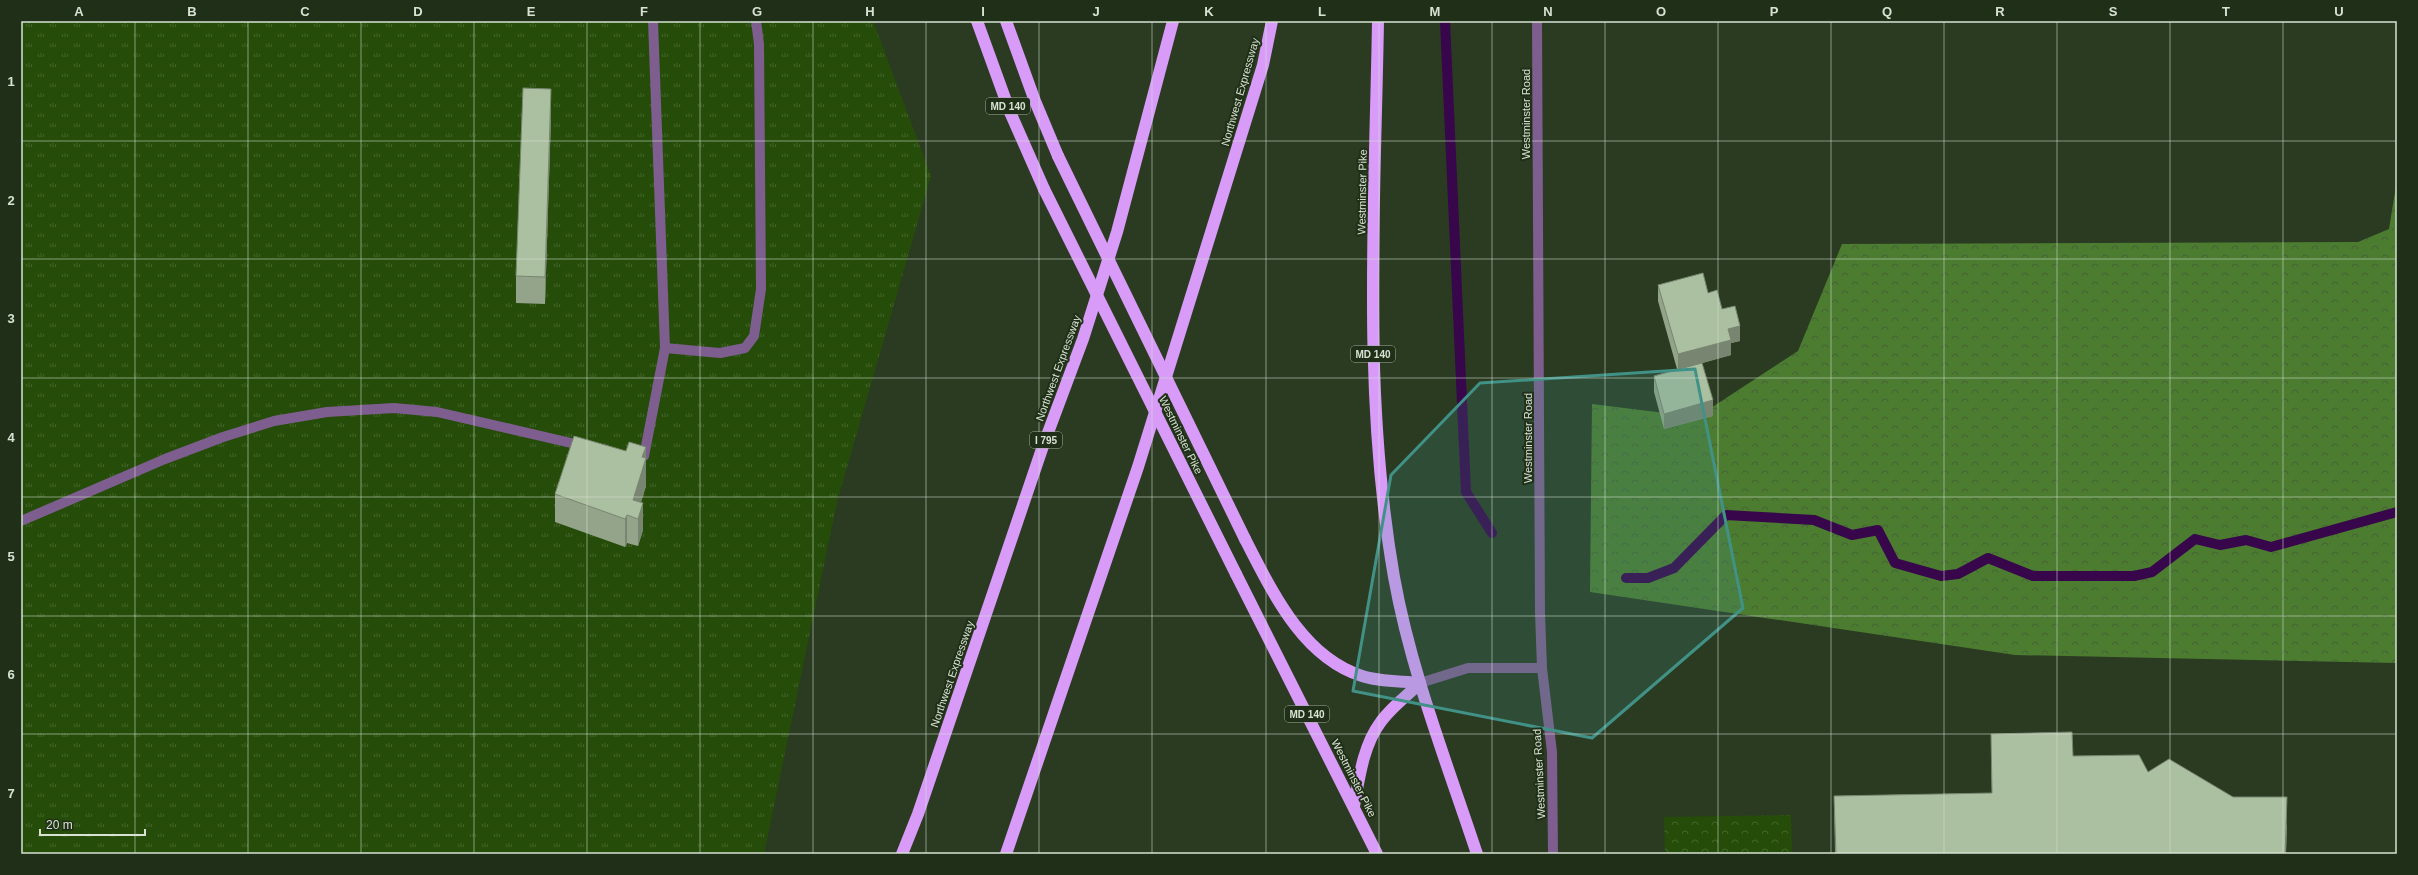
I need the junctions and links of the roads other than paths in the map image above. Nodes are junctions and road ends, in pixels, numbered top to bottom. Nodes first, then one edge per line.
1 (653, 21) edge
2 (756, 21) edge
3 (977, 21) edge
4 (1006, 21) edge
5 (1173, 21) edge
6 (1272, 21) edge
7 (1378, 21) edge
8 (1537, 21) edge
9 (665, 348) junction
10 (593, 448) edge
11 (629, 454) edge
12 (21, 521) edge
13 (1542, 668) junction
14 (1420, 683) junction
15 (1354, 806) junction
16 (902, 854) edge
17 (1006, 854) edge
18 (1377, 854) edge
19 (1477, 854) edge
20 (1553, 854) edge

1 - 9 street
2 - 9 street
3 - 15 highway, Westminster Pike / MD 140, bridge
4 - 14 highway, bridge
5 - 16 highway, Northwest Expressway / I 795
6 - 17 highway, Northwest Expressway
7 - 14 highway, Westminster Pike / MD 140
8 - 13 street, Westminster Road
9 - 11 street
10 - 12 street
13 - 14 street
13 - 20 street, Westminster Road
14 - 15 highway
14 - 19 highway, Westminster Pike / MD 140
15 - 18 highway, Westminster Pike / MD 140

